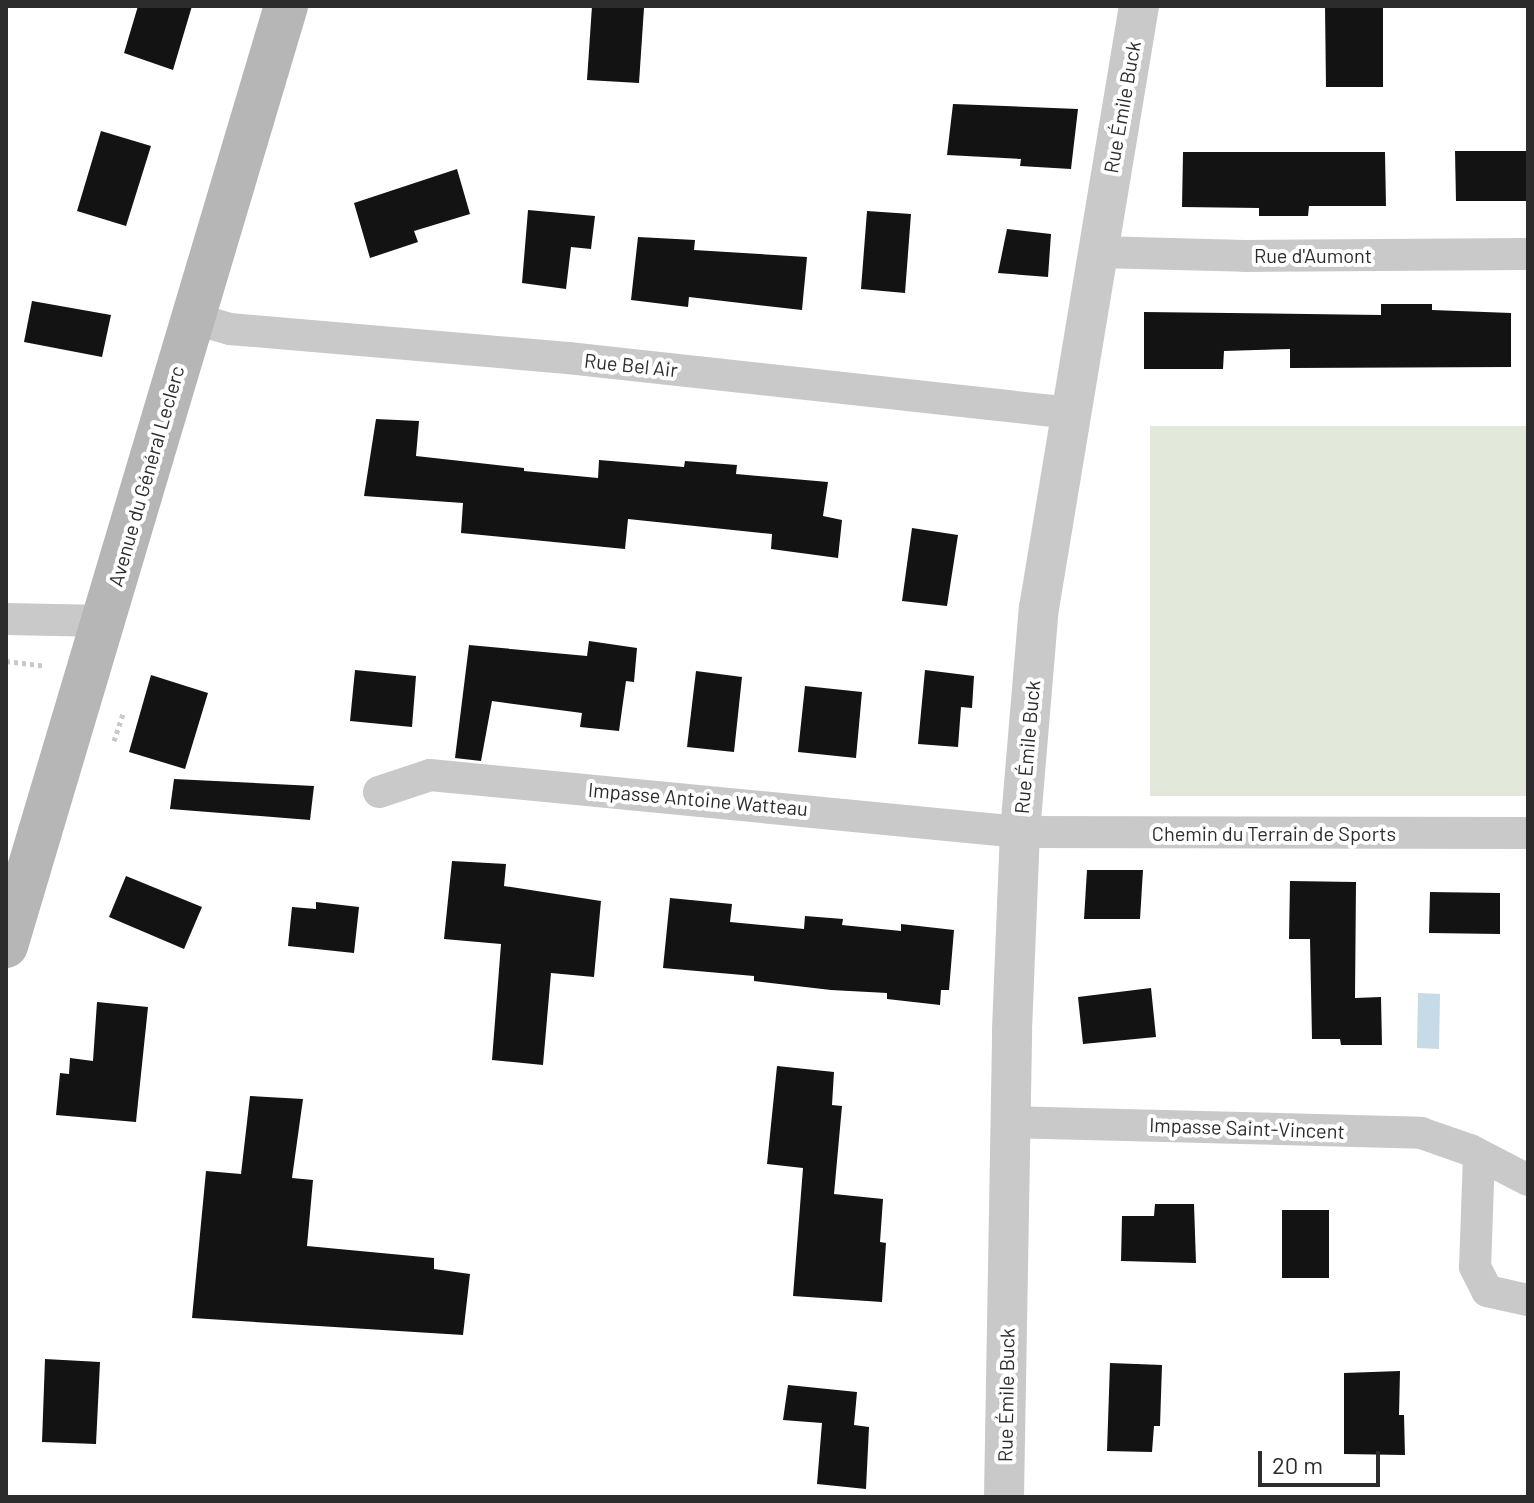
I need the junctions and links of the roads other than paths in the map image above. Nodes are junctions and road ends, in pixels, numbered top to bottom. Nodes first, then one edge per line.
1 (286, 6) edge
2 (1139, 6) edge
3 (1097, 252) junction
4 (1528, 254) edge
5 (192, 318) junction
6 (1071, 413) junction
7 (6, 619) edge
8 (104, 621) junction
9 (379, 792) dead end
10 (1020, 832) junction
11 (1528, 833) edge
12 (6, 946) edge
13 (1011, 1122) junction
14 (1479, 1155) junction
15 (1528, 1180) edge
16 (1528, 1300) edge
17 (1004, 1497) edge

1 - 5 main road, Avenue du Général Leclerc
2 - 3 street, Rue Émile Buck
3 - 4 street, Rue d'Aumont
3 - 6 street, Rue Émile Buck
5 - 6 street, Rue Bel Air
5 - 8 main road, Avenue du Général Leclerc
6 - 10 street, Rue Émile Buck
7 - 8 street
8 - 12 main road, Avenue du Général Leclerc
9 - 10 street, Impasse Antoine Watteau
10 - 11 street, Chemin du Terrain de Sports
10 - 13 street, Rue Émile Buck
13 - 14 street, Impasse Saint-Vincent
13 - 17 street, Rue Émile Buck
14 - 15 street, Impasse Saint-Vincent
14 - 16 street

